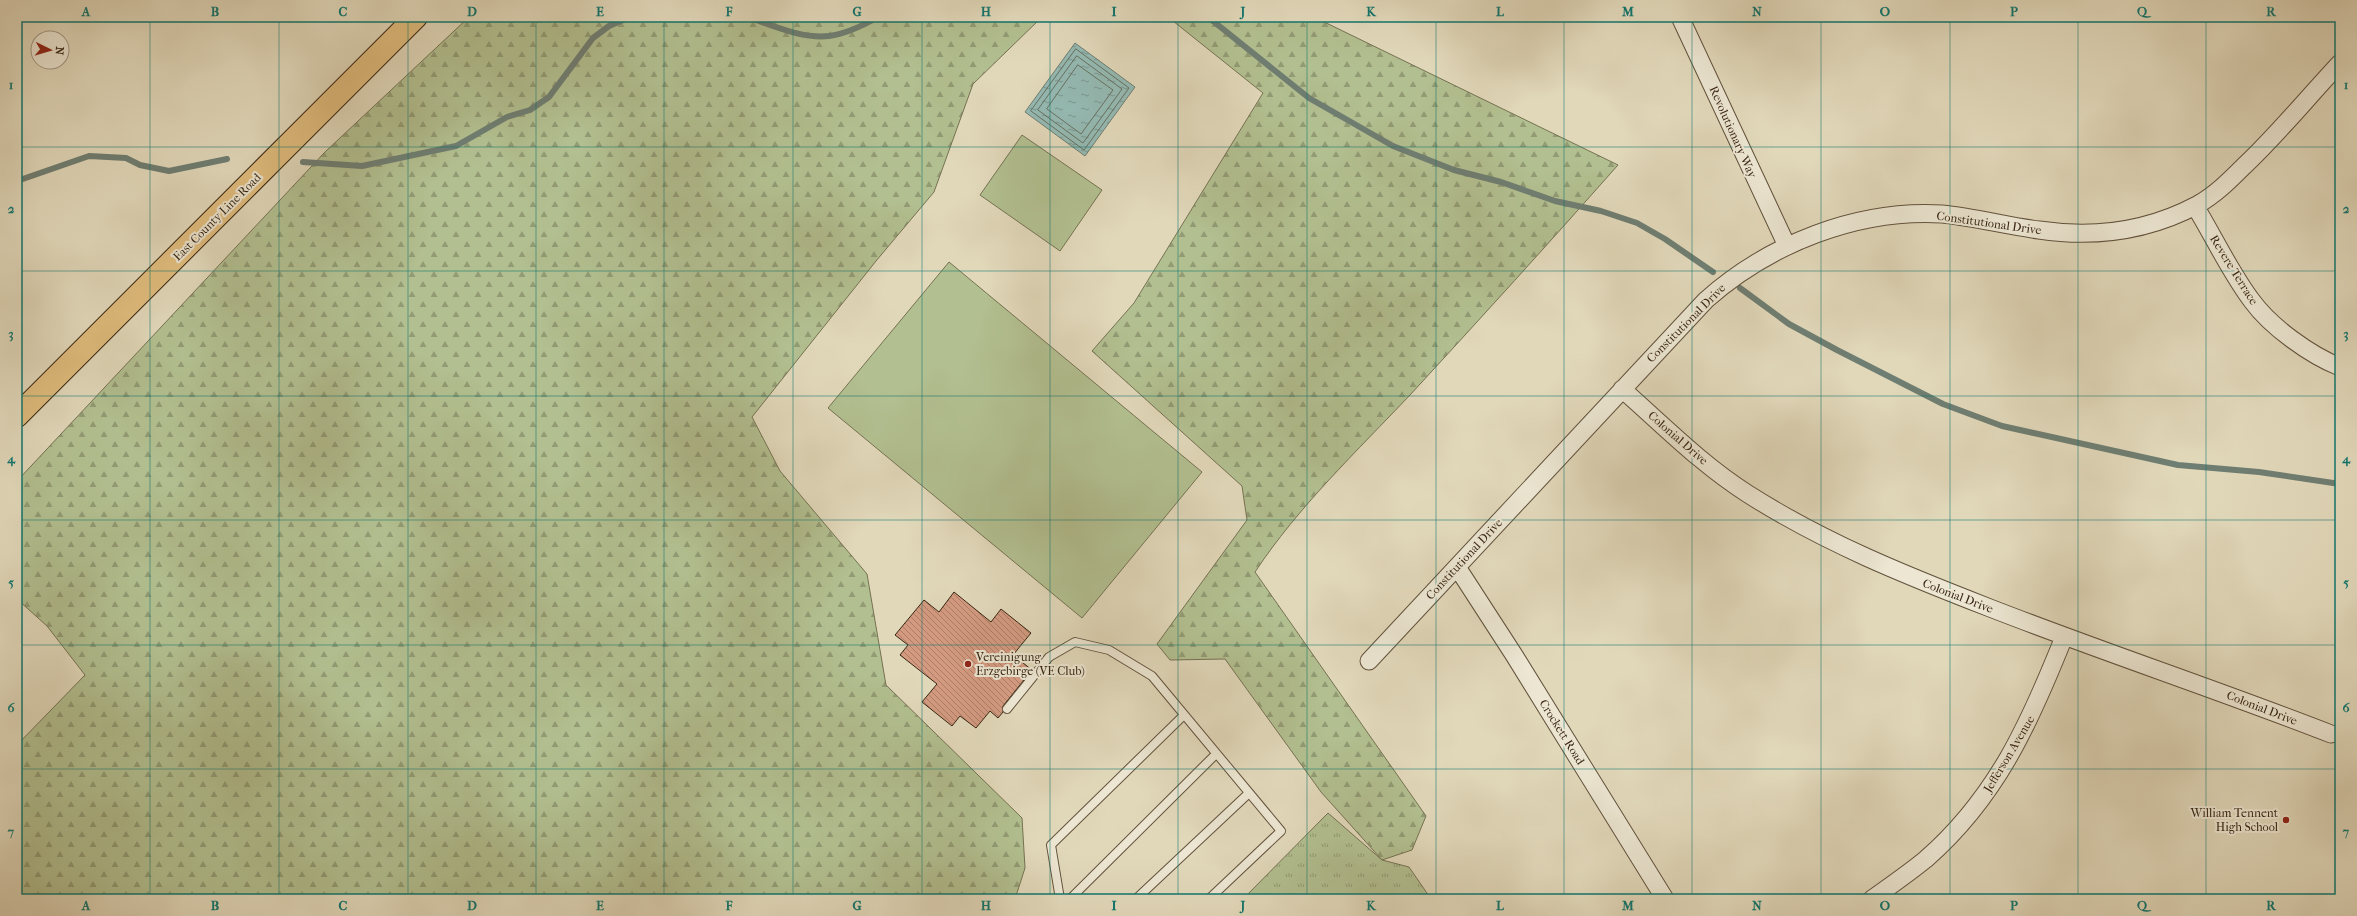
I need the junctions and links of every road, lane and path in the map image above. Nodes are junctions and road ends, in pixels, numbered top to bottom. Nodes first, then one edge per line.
1 (416, 17) edge
2 (1680, 17) edge
3 (2340, 63) edge
4 (2195, 206) junction
5 (1787, 246) junction
6 (2340, 366) edge
7 (1622, 389) junction
8 (17, 416) edge
9 (1457, 567) junction
10 (2064, 637) junction
11 (1369, 661) dead end
12 (1007, 709) dead end
13 (1184, 714) junction
14 (2331, 734) dead end
15 (1216, 754) junction
16 (1249, 793) junction
17 (1060, 899) edge
18 (1070, 899) edge
19 (1136, 899) edge
20 (1209, 899) edge
21 (1665, 899) edge
22 (1872, 899) edge

1 - 8 main road, East County Line Road
2 - 5 street, Revolutionary Way
3 - 4 street, Constitutional Drive
4 - 5 street, Constitutional Drive
4 - 6 street, Revere Terrace
5 - 7 street, Constitutional Drive
7 - 9 street, Constitutional Drive
7 - 10 street, Colonial Drive
9 - 11 street, Constitutional Drive
9 - 21 street, Crockett Road
10 - 14 street, Colonial Drive
10 - 22 street, Jefferson Avenue
12 - 13 lane
13 - 15 lane
13 - 17 lane
15 - 16 lane
15 - 18 lane
16 - 19 lane
16 - 20 lane

